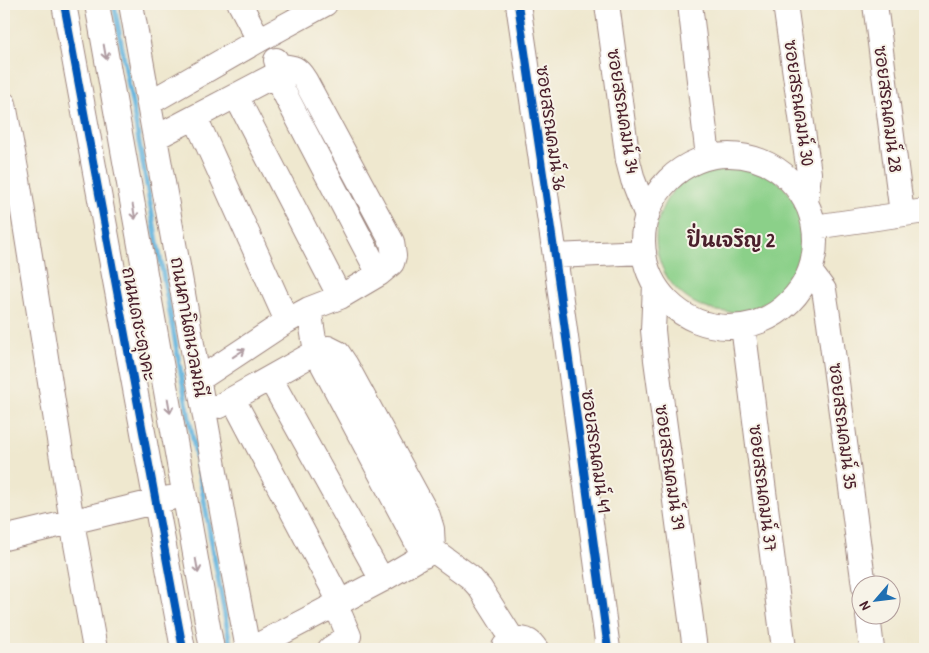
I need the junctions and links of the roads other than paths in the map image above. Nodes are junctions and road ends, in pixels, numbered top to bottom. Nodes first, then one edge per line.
1 (64, 4) edge
2 (97, 4) edge
3 (131, 4) edge
4 (240, 4) edge
5 (324, 4) edge
6 (518, 4) edge
7 (607, 4) edge
8 (690, 4) edge
9 (786, 4) edge
10 (875, 4) edge
11 (299, 10) edge
12 (263, 37) junction
13 (277, 71) junction
14 (236, 96) junction
15 (149, 103) junction
16 (4, 104) edge
17 (195, 117) junction
18 (155, 138) junction
19 (708, 157) junction
20 (11, 181) edge
21 (806, 203) junction
22 (925, 211) edge
23 (902, 214) junction
24 (647, 216) junction
25 (814, 226) junction
26 (644, 252) junction
27 (554, 256) junction
28 (810, 271) junction
29 (656, 285) junction
30 (340, 296) junction
31 (309, 309) junction
32 (287, 321) junction
33 (743, 326) junction
34 (316, 352) junction
35 (270, 378) junction
36 (198, 380) junction
37 (233, 399) junction
38 (205, 415) junction
39 (184, 495) junction
40 (152, 502) junction
41 (81, 520) junction
42 (4, 538) edge
43 (428, 553) junction
44 (863, 576) edge
45 (382, 580) junction
46 (337, 604) junction
47 (869, 626) edge
48 (353, 643) edge
49 (508, 644) edge
50 (254, 648) edge
51 (95, 649) edge
52 (183, 649) edge
53 (212, 649) edge
54 (330, 649) edge
55 (536, 649) edge
56 (608, 649) edge
57 (695, 649) edge
58 (784, 649) edge
59 (872, 649) edge

1 - 40 street, ถนนเดชะตุงคะ
2 -> 39 street, ถนนเดชะตุงคะ
3 - 15 street, ถนนคานิตนวลมณี
4 - 12 street
5 - 11 street
6 - 27 street, ซอยสรณคมน์ 36
7 - 24 street, ซอยสรณคมน์ 34
8 - 19 street
9 - 21 street, ซอยสรณคมน์ 30
10 - 23 street, ซอยสรณคมน์ 28
11 - 12 street
12 - 13 street
12 - 15 street
13 - 14 street
13 - 30 street
14 - 17 street
14 - 30 street
15 - 18 street, ถนนคานิตนวลมณี
16 - 20 street
17 - 18 street
17 - 32 street
18 - 36 street, ถนนคานิตนวลมณี
19 - 21 street
19 - 24 street
20 - 41 street
21 - 25 street
22 - 23 street
23 - 25 street
24 - 26 street
25 - 28 street
26 - 27 street
26 - 29 street
27 - 56 street, ซอยสรณคมน์ 41
28 - 33 street
28 - 44 street, ซอยสรณคมน์ 35
29 - 33 street
29 - 57 street, ซอยสรณคมน์ 39
30 - 31 street
31 - 32 street
31 - 34 street
36 -> 32 street
33 - 58 street, ซอยสรณคมน์ 37
34 - 35 street
34 - 43 street
35 - 37 street
35 - 45 street
36 - 38 street, ถนนคานิตนวลมณี
37 - 38 street
37 - 46 street
38 - 50 street, ถนนคานิตนวลมณี
39 - 40 street
39 -> 53 street, ถนนเดชะตุงคะ
40 - 41 street
40 - 52 street, ถนนเดชะตุงคะ
41 - 42 street
41 - 51 street
43 - 45 street
43 - 49 street
45 - 46 street
46 - 48 street
46 - 50 street
47 - 59 street
48 - 54 street
49 - 55 street

